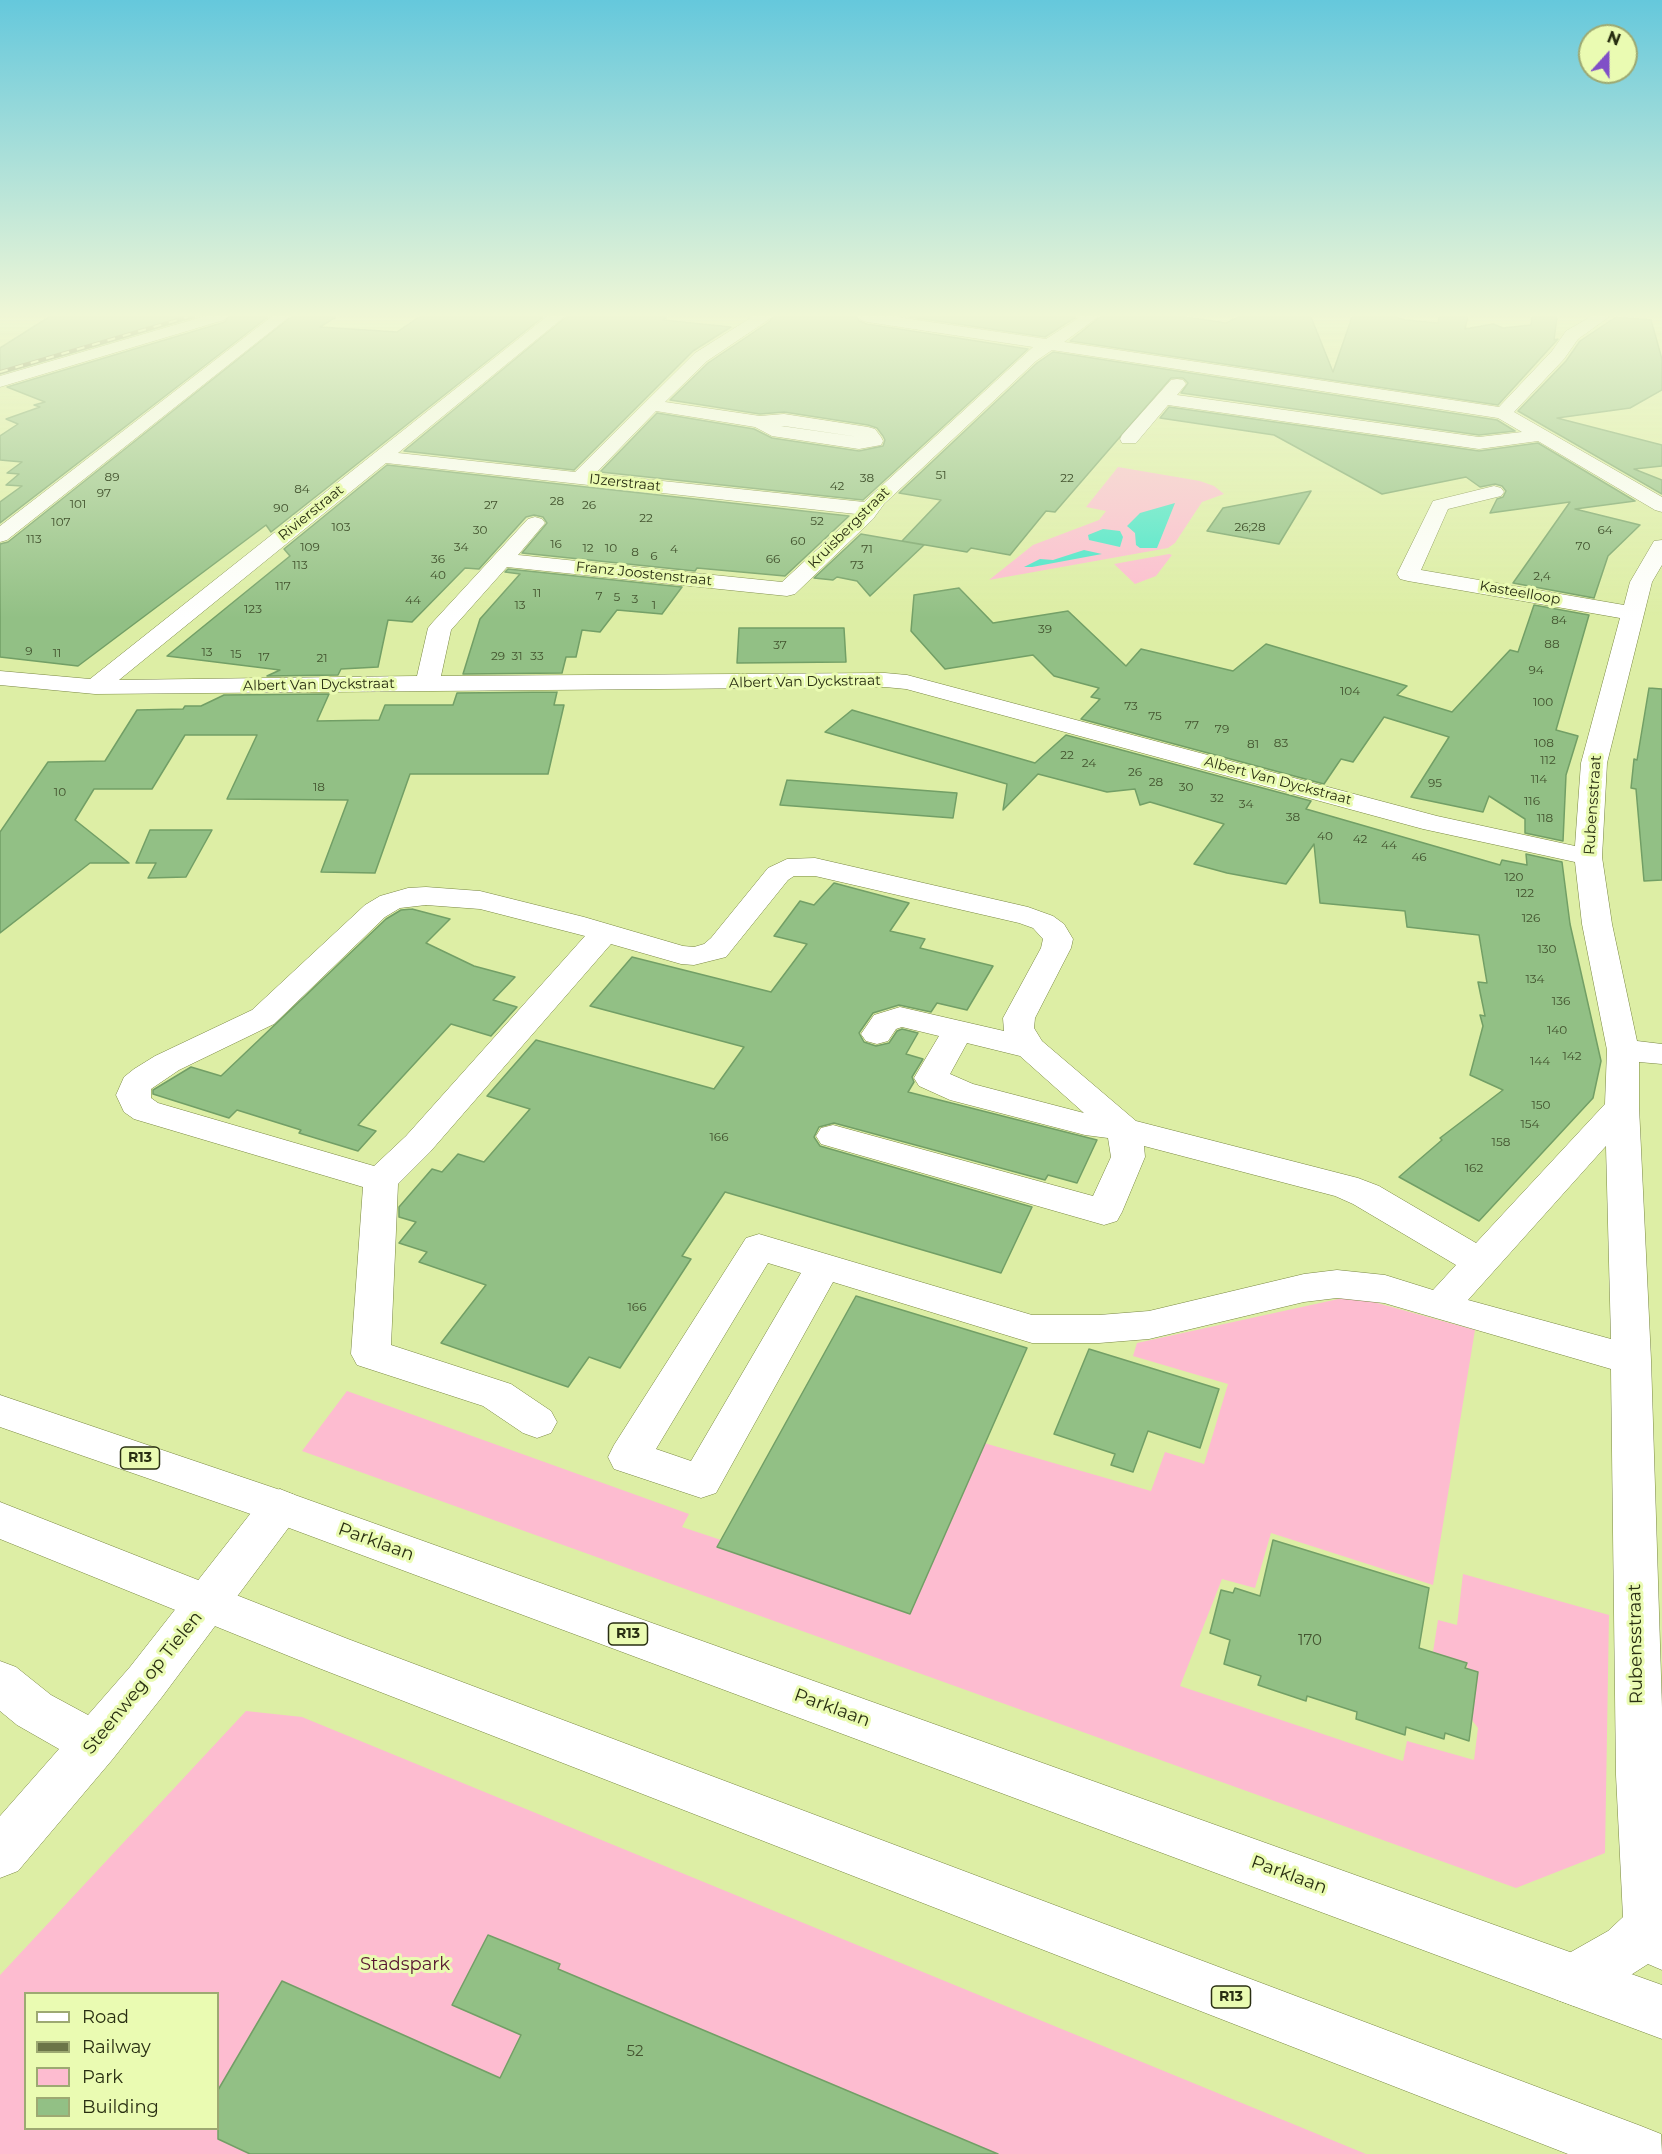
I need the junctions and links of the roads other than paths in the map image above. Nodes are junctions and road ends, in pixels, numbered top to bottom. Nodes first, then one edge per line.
1 (152, 418) edge
2 (430, 418) edge
3 (639, 418) edge
4 (731, 418) edge
5 (966, 418) edge
6 (1147, 418) edge
7 (1296, 418) edge
8 (1511, 418) edge
9 (1543, 435) junction
10 (1129, 439) dead end
11 (931, 450) junction
12 (380, 457) junction
13 (579, 478) junction
14 (1494, 492) dead end
15 (1662, 506) edge
16 (870, 509) junction
17 (536, 523) dead end
18 (0, 536) edge
19 (1662, 546) edge
20 (502, 560) junction
21 (787, 589) joint
22 (1633, 613) junction
23 (0, 678) edge
24 (427, 683) junction
25 (95, 687) junction
26 (1588, 857) junction
27 (604, 933) junction
28 (958, 1030) junction
29 (877, 1034) dead end
30 (1031, 1047) junction
31 (1623, 1050) junction
32 (1662, 1054) edge
33 (1622, 1107) junction
34 (1124, 1129) junction
35 (833, 1136) dead end
36 (381, 1180) junction
37 (1480, 1262) junction
38 (824, 1266) junction
39 (1440, 1306) junction
40 (1632, 1360) junction
41 (0, 1411) edge
42 (537, 1422) dead end
43 (280, 1507) junction
44 (0, 1520) edge
45 (209, 1603) junction
46 (1649, 1681) edge
47 (0, 1682) edge
48 (95, 1744) junction
49 (0, 1854) edge
50 (1656, 1936) edge
51 (1574, 1980) junction
52 (1662, 2012) edge
53 (1641, 2154) edge

1 - 18 street
2 - 12 street, Rivierstraat
3 - 13 street
4 - 11 street
5 - 11 street, Kruisbergstraat
6 - 10 street
7 - 9 street
8 - 9 street
9 - 15 street
11 - 16 street, Kruisbergstraat
12 - 13 street, IJzerstraat
12 - 25 street, Rivierstraat
13 - 16 street, IJzerstraat
14 - 22 street, Kasteelloop
16 - 21 street, Kruisbergstraat
17 - 20 street
19 - 22 street, Rubensstraat
20 - 21 street, Franz Joostenstraat
20 - 24 street
22 - 26 street, Rubensstraat
23 - 25 street, Albert Van Dyckstraat
24 - 25 street, Albert Van Dyckstraat
24 - 26 street, Albert Van Dyckstraat
26 - 31 street, Rubensstraat
27 - 30 street
27 - 36 street
27 - 36 street
28 - 29 street
28 - 30 street
28 - 34 street
30 - 34 street
31 - 32 street
31 - 33 street, Rubensstraat
33 - 37 street
33 - 40 street, Rubensstraat
34 - 35 street
34 - 37 street
36 - 42 street
37 - 39 street
38 - 38 street
38 - 39 street
39 - 40 street
40 - 46 street, Rubensstraat
41 - 43 street, Parklaan / R13
43 - 45 street, Steenweg op Tielen
43 - 51 street, Parklaan / R13
44 - 45 street, R13
45 - 48 street, Steenweg op Tielen
45 - 53 street, R13
46 - 50 street, Rubensstraat
47 - 48 street
48 - 49 street, Steenweg op Tielen
50 - 51 street, Rubensstraat
51 - 52 street, Parklaan / R13

